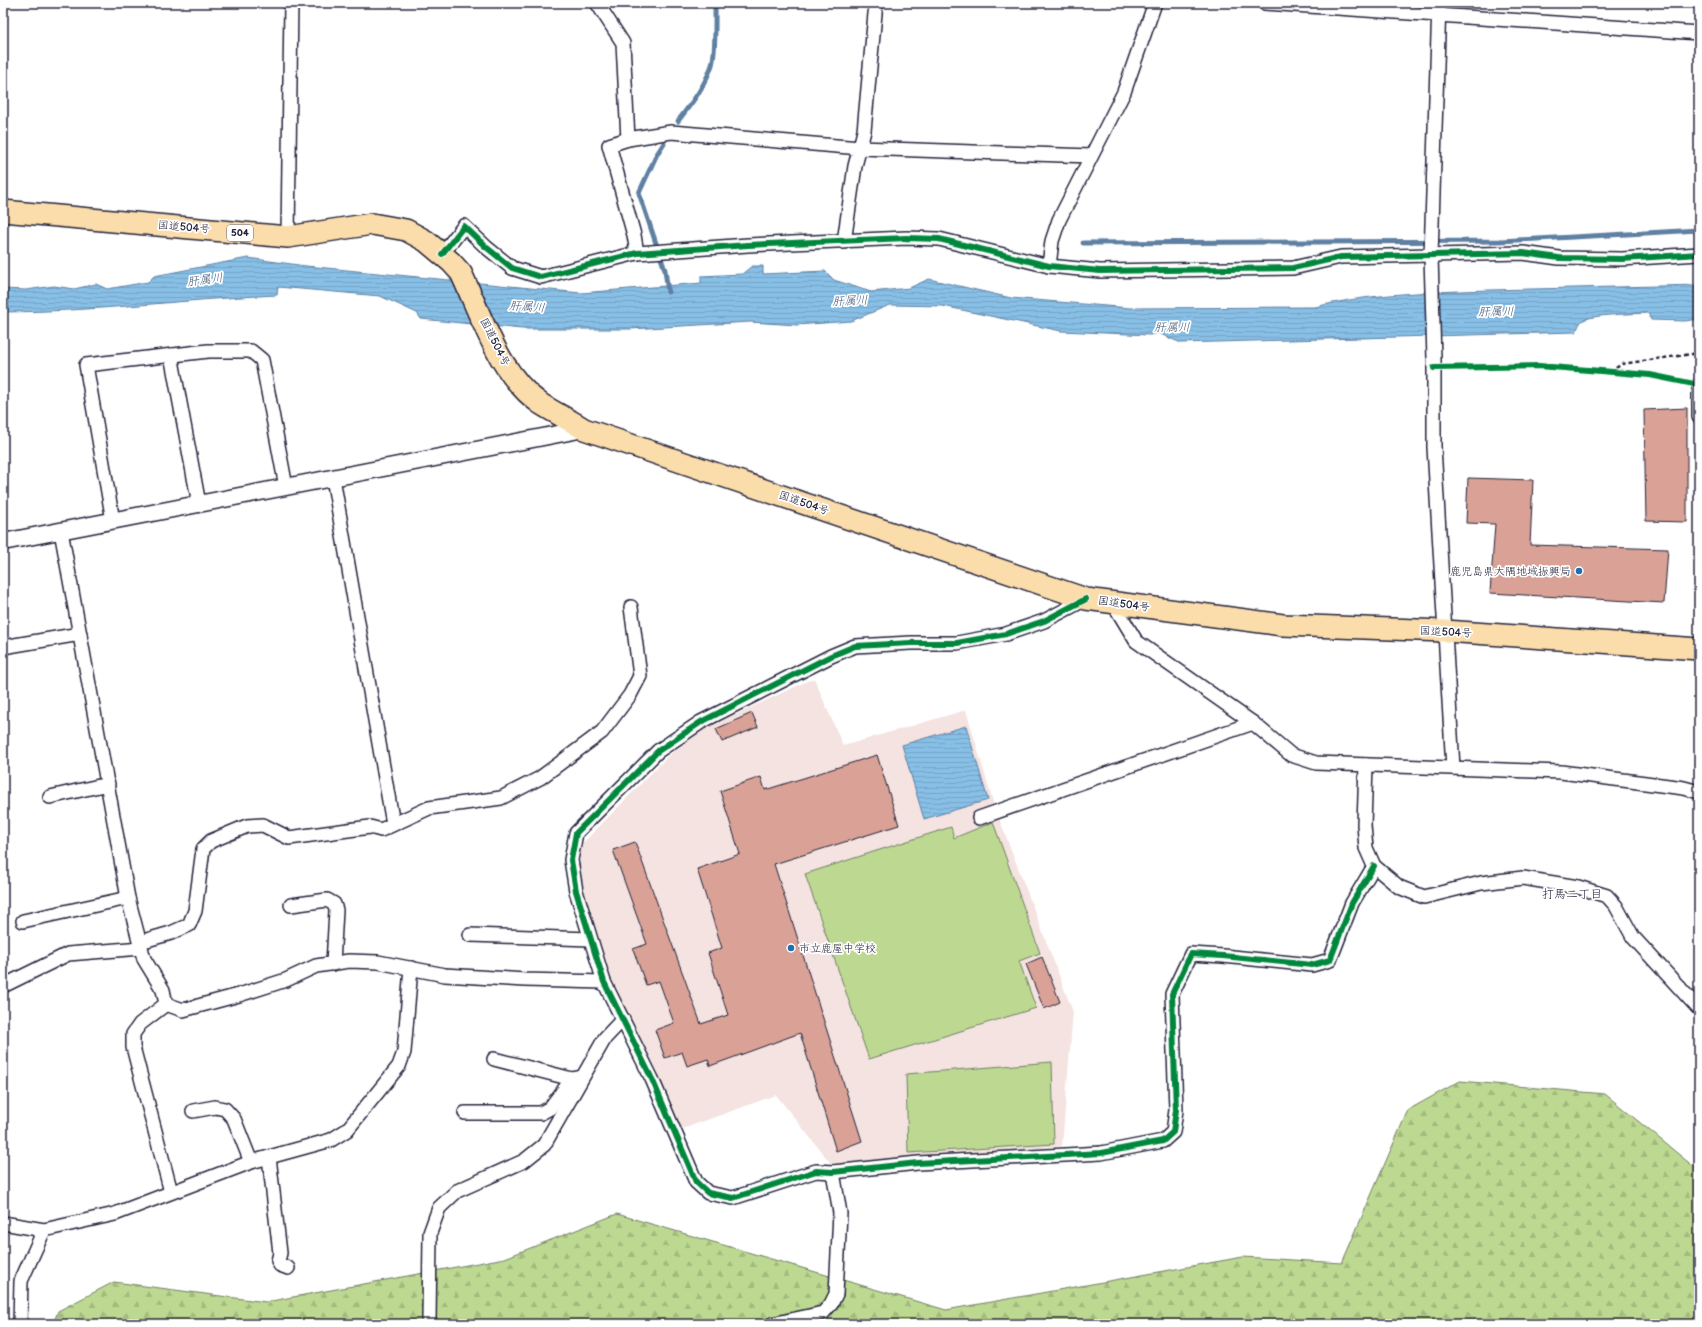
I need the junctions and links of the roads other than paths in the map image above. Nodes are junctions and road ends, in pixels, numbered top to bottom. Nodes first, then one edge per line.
1 (291, 3) edge
2 (597, 3) edge
3 (876, 3) edge
4 (1155, 3) edge
5 (1264, 3) edge
6 (1438, 9) edge
7 (1699, 32) edge
8 (628, 139) junction
9 (860, 148) junction
10 (1091, 156) junction
11 (3, 211) edge
12 (288, 237) junction
13 (844, 242) junction
14 (637, 253) junction
15 (442, 254) junction
16 (1699, 254) edge
17 (1431, 256) junction
18 (1049, 266) junction
19 (171, 355) junction
20 (1699, 385) edge
21 (1699, 417) edge
22 (584, 428) junction
23 (333, 478) junction
24 (286, 487) junction
25 (199, 504) junction
26 (113, 521) junction
27 (61, 531) junction
28 (3, 542) edge
29 (1086, 599) junction
30 (1113, 603) junction
31 (631, 607) dead end
32 (1445, 631) junction
33 (80, 634) junction
34 (3, 647) edge
35 (1699, 649) edge
36 (1253, 723) junction
37 (1366, 765) junction
38 (1454, 768) junction
39 (108, 784) junction
40 (1699, 792) edge
41 (50, 797) dead end
42 (979, 818) dead end
43 (393, 824) junction
44 (1374, 866) junction
45 (128, 898) junction
46 (291, 905) dead end
47 (23, 921) dead end
48 (470, 935) dead end
49 (590, 939) junction
50 (140, 945) junction
51 (334, 964) junction
52 (411, 968) junction
53 (604, 982) junction
54 (3, 986) edge
55 (166, 1004) junction
56 (1699, 1009) edge
57 (623, 1019) junction
58 (494, 1059) dead end
59 (577, 1078) junction
60 (193, 1112) dead end
61 (465, 1114) dead end
62 (269, 1157) junction
63 (251, 1162) junction
64 (833, 1172) junction
65 (171, 1192) junction
66 (3, 1223) edge
67 (44, 1230) junction
68 (288, 1268) dead end
69 (20, 1324) edge
70 (429, 1324) edge
71 (772, 1324) edge

1 - 12 street
2 - 8 street
3 - 9 street
4 - 10 street
5 - 6 street
6 - 7 street
6 - 17 street
8 - 9 street
8 - 14 street
9 - 10 street
9 - 13 street
10 - 18 street
11 - 12 highway, 国道504号 / 504
12 - 15 highway, 国道504号 / 504
13 - 14 street
13 - 18 street
14 - 15 street
15 - 22 highway, 国道504号 / 504
16 - 17 street
17 - 18 street
17 - 32 street
19 - 24 street
19 - 25 street
19 - 26 street
20 - 21 street
22 - 23 street
22 - 29 highway, 国道504号 / 504
23 - 24 street
23 - 43 street
24 - 25 street
25 - 26 street
26 - 27 street
27 - 28 street
27 - 33 street
29 - 30 highway, 国道504号 / 504
29 - 49 street
30 - 32 highway, 国道504号 / 504
30 - 36 street
31 - 43 street
32 - 35 highway, 国道504号 / 504
32 - 38 street
33 - 34 street
33 - 39 street
36 - 37 street
36 - 42 street
37 - 38 street
37 - 44 street
38 - 40 street
39 - 41 street
39 - 45 street
43 - 50 street
44 - 56 street
44 - 64 street
45 - 47 street
45 - 50 street
46 - 51 street
48 - 49 street
49 - 53 street
50 - 54 street
50 - 55 street
51 - 52 street
51 - 55 street
52 - 53 street
52 - 62 street
53 - 57 street
55 - 65 street
57 - 59 street
57 - 64 street
58 - 59 street
59 - 61 street
59 - 70 street
60 - 63 street
62 - 63 street
62 - 68 street
63 - 65 street
64 - 71 street
65 - 67 street
66 - 67 street
67 - 69 street

